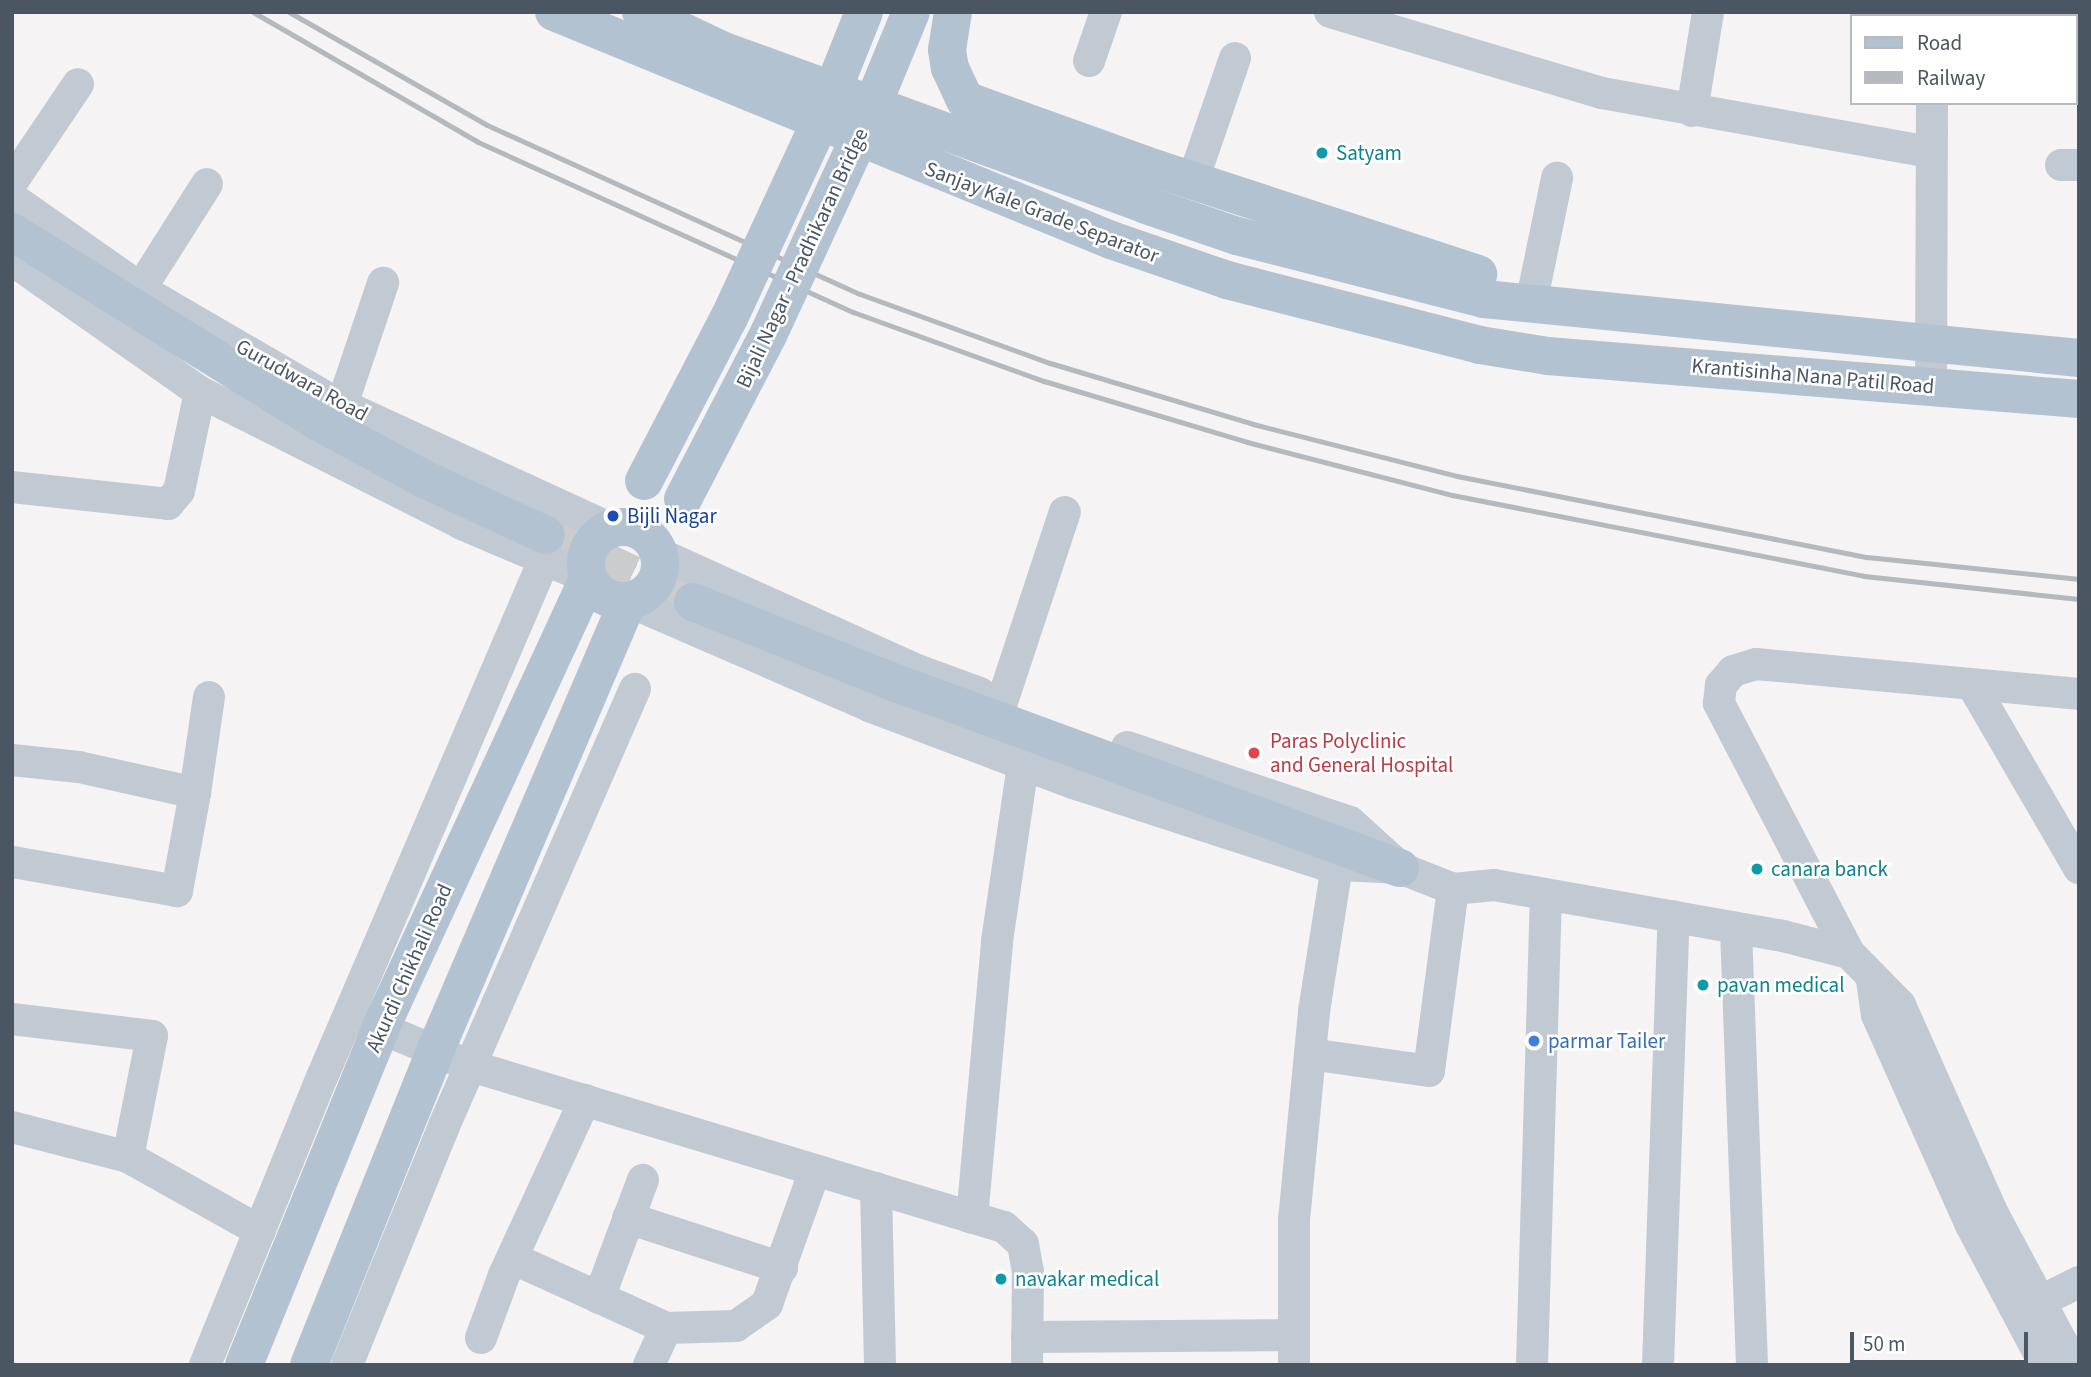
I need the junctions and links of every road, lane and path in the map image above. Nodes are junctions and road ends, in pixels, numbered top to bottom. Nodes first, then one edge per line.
1 (554, 12) edge
2 (641, 12) edge
3 (864, 12) edge
4 (911, 12) edge
5 (953, 12) edge
6 (1106, 12) edge
7 (1330, 12) edge
8 (1708, 12) edge
9 (1235, 58) dead end
10 (1089, 61) dead end
11 (78, 84) dead end
12 (1931, 105) edge
13 (1692, 111) junction
14 (1931, 152) junction
15 (1557, 178) dead end
16 (1193, 180) junction
17 (12, 183) edge
18 (207, 184) dead end
19 (12, 198) edge
20 (12, 232) edge
21 (12, 260) edge
22 (383, 283) dead end
23 (141, 288) junction
24 (1484, 299) junction
25 (1540, 304) junction
26 (1480, 345) junction
27 (1933, 345) junction
28 (1548, 356) joint
29 (2079, 358) edge
30 (1931, 386) junction
31 (200, 393) junction
32 (2079, 399) edge
33 (342, 405) junction
34 (12, 487) edge
35 (1065, 512) dead end
36 (616, 527) junction
37 (545, 546) junction
38 (660, 554) junction
39 (588, 578) junction
40 (628, 601) junction
41 (693, 602) tunnel mouth
42 (1973, 686) junction
43 (635, 689) dead end
44 (2079, 694) edge
45 (209, 697) dead end
46 (1002, 702) junction
47 (12, 760) edge
48 (1023, 764) junction
49 (195, 793) junction
50 (12, 862) edge
51 (1337, 865) junction
52 (1400, 868) junction
53 (2079, 869) edge
54 (1453, 889) junction
55 (1546, 894) junction
56 (1674, 916) junction
57 (1736, 929) junction
58 (1849, 953) junction
59 (1872, 980) junction
60 (12, 1019) edge
61 (364, 1021) junction
62 (436, 1049) junction
63 (1310, 1055) junction
64 (471, 1066) junction
65 (585, 1100) junction
66 (13, 1135) edge
67 (128, 1157) junction
68 (815, 1170) junction
69 (643, 1180) dead end
70 (876, 1188) junction
71 (972, 1217) junction
72 (628, 1218) junction
73 (260, 1231) junction
74 (512, 1258) junction
75 (782, 1268) junction
76 (2079, 1282) edge
77 (598, 1298) junction
78 (2039, 1302) junction
79 (666, 1328) junction
80 (481, 1338) dead end
81 (1294, 1350) edge
82 (1027, 1351) edge
83 (205, 1365) edge
84 (244, 1365) edge
85 (309, 1365) edge
86 (347, 1365) edge
87 (649, 1365) edge
88 (880, 1365) edge
89 (1532, 1365) edge
90 (1658, 1365) edge
91 (1752, 1365) edge
92 (2045, 1365) edge
93 (2074, 1365) edge

1 - 26 main road, Sanjay Kale Grade Separator
2 - 24 main road, Sanjay Kale Grade Separator
3 - 36 main road, Bijali Nagar - Pradhikaran Bridge, bridge
4 - 38 main road, Bijali Nagar - Pradhikaran Bridge, bridge
5 - 16 main road
6 - 10 street
7 - 13 street
8 - 13 street
9 - 16 street
11 - 17 street
12 - 14 street
13 - 14 street
14 - 27 street
15 - 25 street
16 - 25 main road
18 - 23 street
19 - 23 street, Gurudwara Road
20 - 37 main road
21 - 31 street
22 - 33 street
23 - 33 street, Gurudwara Road
24 - 25 main road, Sanjay Kale Grade Separator
24 - 26 main road
25 - 27 main road, Krantisinha Nana Patil Road
26 - 28 main road, Sanjay Kale Grade Separator
27 - 29 main road, Krantisinha Nana Patil Road
27 - 30 street
28 - 30 main road, Krantisinha Nana Patil Road
30 - 32 main road, Krantisinha Nana Patil Road
31 - 34 street
31 - 37 street
33 - 36 street, Gurudwara Road
35 - 46 street
36 - 38 main road
36 - 39 main road
37 - 39 street
37 - 61 street
38 - 40 main road
38 - 46 street
39 - 40 main road
39 - 61 main road, Akurdi Chikhali Road
40 - 48 street
40 - 62 main road
41 - 52 main road
42 - 44 street
42 - 53 street
42 - 58 street
43 - 64 street
45 - 49 street
46 - 52 street
47 - 49 street
48 - 51 street
48 - 71 street
49 - 50 street
51 - 52 street
51 - 63 street
52 - 54 street
54 - 55 street
54 - 63 street
55 - 56 street
55 - 89 street
56 - 57 street
56 - 90 street
57 - 58 street
57 - 91 street
58 - 59 street
59 - 78 street
59 - 92 street
60 - 67 street
61 - 62 street
61 - 73 street
61 - 84 main road, Akurdi Chikhali Road
62 - 64 street
62 - 85 main road
63 - 81 street
64 - 65 street
64 - 86 street
65 - 68 street
65 - 74 street
66 - 67 street
67 - 73 street
68 - 70 street
68 - 75 street
69 - 72 street
70 - 71 street
70 - 88 street
71 - 82 street
72 - 75 street
72 - 77 street
73 - 83 street
74 - 77 street
74 - 80 street
75 - 79 street
76 - 78 street
77 - 79 street
78 - 93 street
79 - 87 street
81 - 82 street

